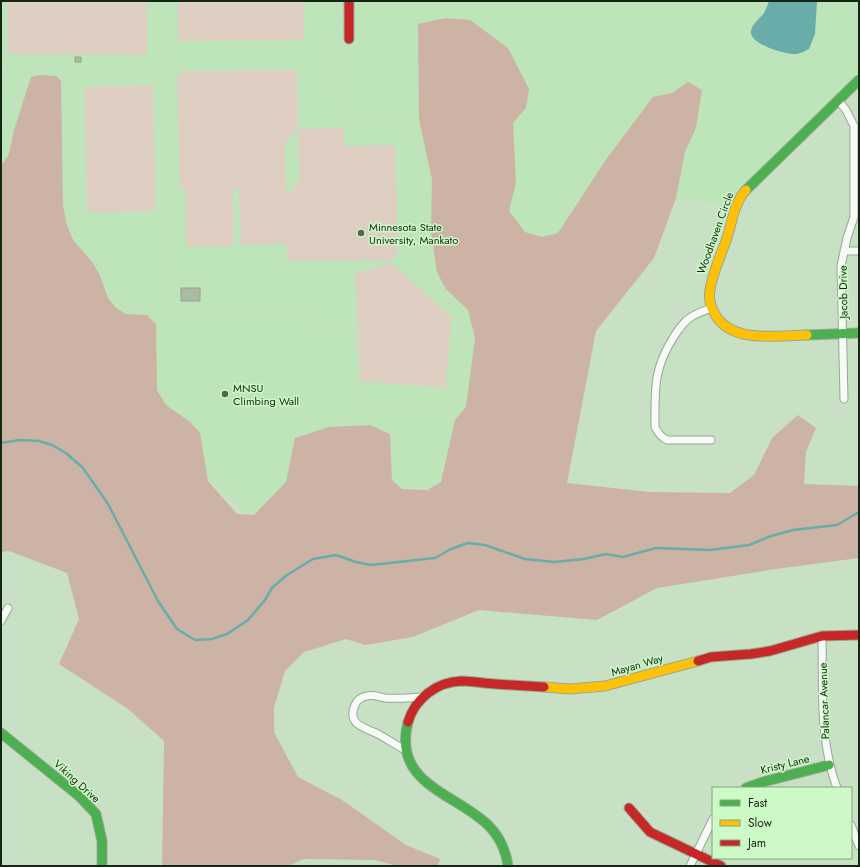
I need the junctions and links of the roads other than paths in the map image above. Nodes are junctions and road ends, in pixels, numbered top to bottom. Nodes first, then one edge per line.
1 (349, 1) edge
2 (350, 39) dead end
3 (859, 80) edge
4 (838, 100) junction
5 (856, 157) edge
6 (844, 251) junction
7 (859, 251) edge
8 (711, 308) junction
9 (859, 333) edge
10 (843, 334) junction
11 (844, 399) dead end
12 (711, 440) dead end
13 (8, 608) dead end
14 (1, 621) edge
15 (859, 635) edge
16 (822, 636) junction
17 (422, 697) junction
18 (1, 733) edge
19 (405, 750) junction
20 (830, 765) junction
21 (749, 787) edge
22 (837, 787) edge
23 (629, 808) dead end
24 (712, 821) edge
25 (852, 828) edge
26 (859, 846) edge
27 (695, 854) junction
28 (102, 866) edge
29 (508, 866) edge
30 (690, 866) edge
31 (721, 866) edge

1 - 2 street
3 - 4 street, Woodhaven Circle
4 - 5 street, Jacob Drive
4 - 8 street, Woodhaven Circle
5 - 6 street, Jacob Drive
6 - 7 street, Jacob Drive
6 - 10 street, Jacob Drive
8 - 10 street
8 - 12 street
9 - 10 street
10 - 11 street, Jacob Drive
13 - 14 street
15 - 16 street, Mayan Way
16 - 17 street, Mayan Way
16 - 20 street, Palancar Avenue
17 - 19 street, Mayan Way
17 - 19 street
18 - 28 street, Viking Drive
19 - 29 street, Mayan Way
20 - 21 street, Kristy Lane
20 - 22 street, Palancar Avenue
23 - 27 street
24 - 27 street
25 - 26 street
27 - 30 street
27 - 31 street

